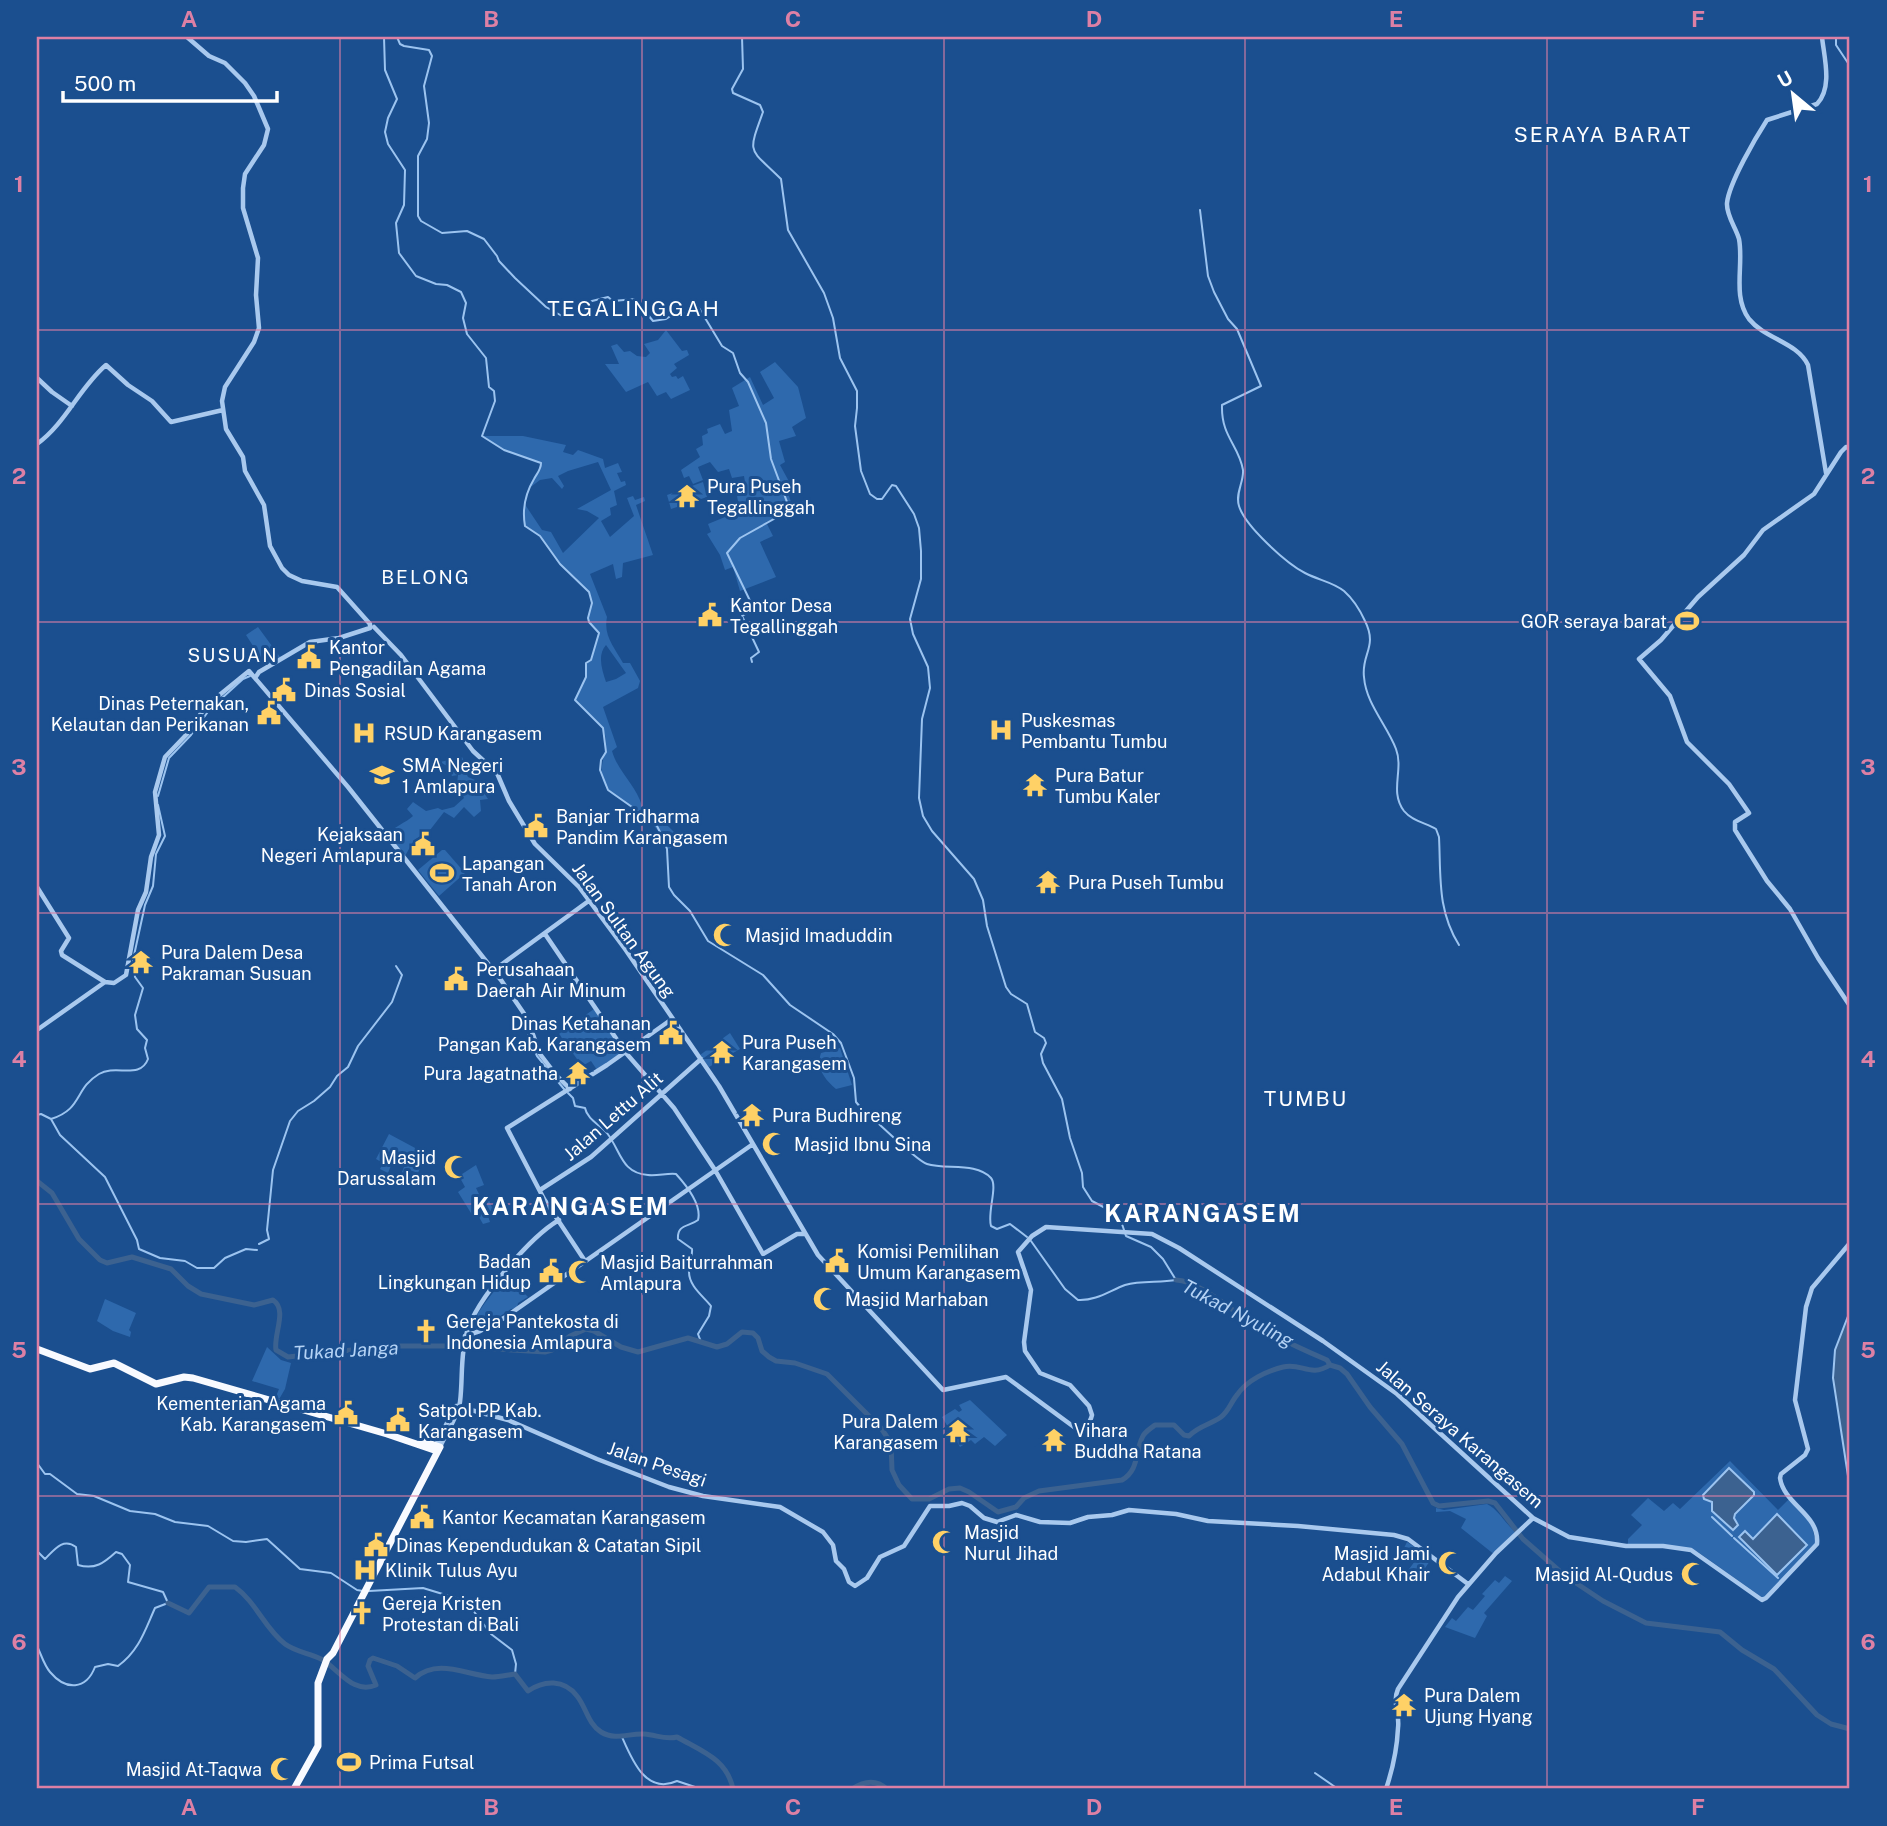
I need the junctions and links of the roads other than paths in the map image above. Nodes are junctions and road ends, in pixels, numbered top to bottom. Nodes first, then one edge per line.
1 (187, 37) edge
2 (1822, 37) edge
3 (37, 378) edge
4 (72, 406) junction
5 (223, 410) junction
6 (37, 443) edge
7 (1850, 448) edge
8 (1826, 474) junction
9 (372, 626) junction
10 (249, 671) junction
11 (259, 671) junction
12 (255, 678) junction
13 (37, 887) edge
14 (590, 900) junction
15 (545, 934) junction
16 (494, 970) junction
17 (105, 982) junction
18 (1850, 1006) edge
19 (671, 1019) junction
20 (37, 1030) edge
21 (626, 1052) junction
22 (701, 1059) junction
23 (567, 1090) junction
24 (663, 1092) junction
25 (753, 1144) junction
26 (715, 1170) junction
27 (540, 1190) junction
28 (559, 1220) junction
29 (799, 1226) junction
30 (797, 1234) junction
31 (804, 1234) junction
32 (1850, 1243) edge
33 (1021, 1247) joint
34 (585, 1261) junction
35 (471, 1321) junction
36 (480, 1331) junction
37 (465, 1337) junction
38 (37, 1349) edge
39 (457, 1406) junction
40 (437, 1448) junction
41 (1533, 1518) junction
42 (1468, 1584) junction
43 (365, 1588) junction
44 (325, 1663) dead end
45 (296, 1789) edge
46 (1386, 1789) edge

1 - 5 street
2 - 8 street
3 - 4 street
4 - 5 street
4 - 6 street
5 - 9 street, Jalan Sultan Agung
7 - 8 street
8 - 18 street
9 - 11 street
9 - 14 street, Jalan Sultan Agung
10 - 11 street
10 - 12 street
10 - 17 street
11 - 12 street
12 - 16 street
13 - 17 street
14 - 15 street
14 - 19 street, Jalan Sultan Agung
15 - 16 street
15 - 21 street
16 - 23 street
17 - 20 street
19 - 21 street
19 - 22 street, Jalan Sultan Agung
21 - 23 street
21 - 24 street
22 - 24 street, Jalan Lettu Alit
22 - 25 street, Jalan Sultan Agung
23 - 27 street
24 - 26 street
24 - 27 street, Jalan Lettu Alit
25 - 26 street
25 - 29 street, Jalan Sultan Agung
26 - 30 street
26 - 34 street
27 - 28 street
28 - 34 street
28 - 35 street
29 - 30 street
29 - 31 street, Jalan Sultan Agung
30 - 31 street
31 - 33 street, Jalan Sultan Agung
32 - 41 street, Jalan Seraya Karangasem
33 - 41 street, Jalan Seraya Karangasem
34 - 36 street
35 - 36 street
35 - 37 street
36 - 37 street
37 - 39 street
38 - 40 highway
39 - 40 street
39 - 42 street, Jalan Pesagi
40 - 43 highway
41 - 42 street
42 - 46 street
43 - 43 highway
44 - 45 highway

